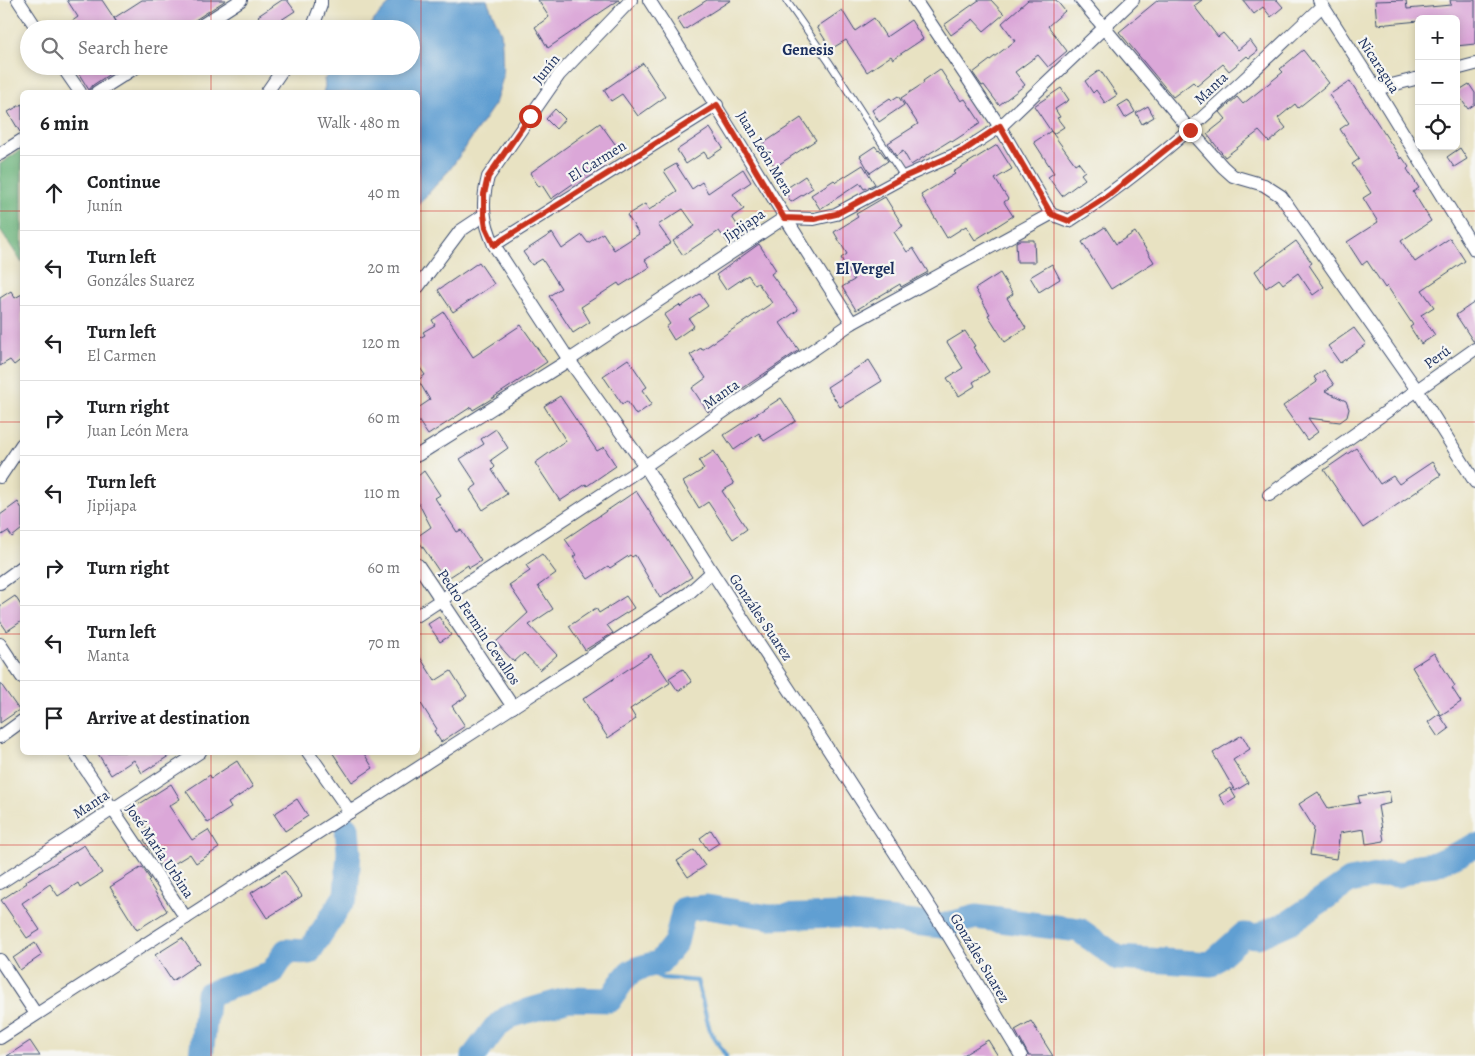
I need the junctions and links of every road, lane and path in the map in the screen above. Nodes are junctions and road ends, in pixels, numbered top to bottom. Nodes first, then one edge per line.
1 (18, 0) edge
2 (241, 0) edge
3 (322, 0) edge
4 (631, 0) edge
5 (649, 0) edge
6 (786, 0) edge
7 (915, 0) edge
8 (1081, 0) edge
9 (1133, 0) edge
10 (1320, 3) edge
11 (31, 20) edge
12 (210, 20) edge
13 (316, 20) edge
14 (1104, 27) junction
15 (1475, 64) edge
16 (1460, 68) edge
17 (68, 75) edge
18 (124, 75) edge
19 (279, 75) edge
20 (1415, 79) edge
21 (1376, 89) junction
22 (79, 90) edge
23 (100, 90) edge
24 (268, 90) edge
25 (717, 105) junction
26 (1000, 126) junction
27 (1190, 130) junction
28 (20, 141) edge
29 (0, 154) edge
30 (904, 177) junction
31 (484, 194) joint
32 (1051, 214) junction
33 (484, 215) junction
34 (784, 218) junction
35 (494, 245) junction
36 (1475, 250) edge
37 (420, 284) edge
38 (852, 323) junction
39 (1475, 349) edge
40 (569, 360) junction
41 (1417, 390) junction
42 (20, 447) edge
43 (420, 455) edge
44 (645, 466) junction
45 (0, 477) edge
46 (1475, 482) edge
47 (1269, 495) dead end
48 (20, 568) edge
49 (420, 568) edge
50 (712, 572) junction
51 (0, 583) edge
52 (441, 600) junction
53 (420, 613) edge
54 (0, 644) edge
55 (20, 674) edge
56 (513, 707) junction
57 (20, 722) edge
58 (0, 737) edge
59 (76, 755) edge
60 (196, 755) edge
61 (310, 755) edge
62 (113, 810) junction
63 (350, 812) junction
64 (0, 883) edge
65 (186, 918) junction
66 (0, 960) edge
67 (36, 1014) junction
68 (0, 1038) edge
69 (1021, 1056) edge

1 - 11 street
2 - 12 street
3 - 13 street
4 - 31 street, Junín
5 - 25 street, Juan León Mera
6 - 30 lane
7 - 26 street
8 - 14 street
9 - 14 street, Jipijapa
10 - 21 street, Nicaragua
10 - 27 street, Manta
14 - 26 street, Jipijapa
14 - 27 street
15 - 16 street
17 - 22 street
18 - 23 street
19 - 24 street
20 - 21 street
21 - 36 street, Nicaragua
25 - 34 street, Juan León Mera
25 - 35 street, El Carmen
26 - 30 street, Jipijapa
26 - 32 street
27 - 32 street, Manta
27 - 41 street
28 - 29 street
30 - 34 street, Jipijapa
31 - 33 street, Gonzáles Suarez
32 - 38 street, Manta
33 - 35 street, Gonzáles Suarez
33 - 37 street
34 - 38 street, Juan León Mera
34 - 40 street, Jipijapa
35 - 40 street, Gonzáles Suarez
38 - 44 street, Manta
39 - 41 street, Perú
40 - 43 street, Jipijapa
40 - 44 street, Gonzáles Suarez
41 - 46 street
41 - 47 street, Perú
42 - 45 street
44 - 50 street, Gonzáles Suarez
44 - 52 street, Manta
48 - 51 street
49 - 52 street, Pedro Fermin Cevallos
50 - 56 street
50 - 69 street, Gonzáles Suarez
52 - 53 street, Manta
52 - 56 street, Pedro Fermin Cevallos
54 - 55 street
56 - 63 street
57 - 58 street
59 - 62 street, José María Urbina
60 - 62 street, Manta
61 - 63 street
62 - 64 street, Manta
62 - 65 street, José María Urbina
63 - 65 street
65 - 67 street
66 - 67 street
67 - 68 street

